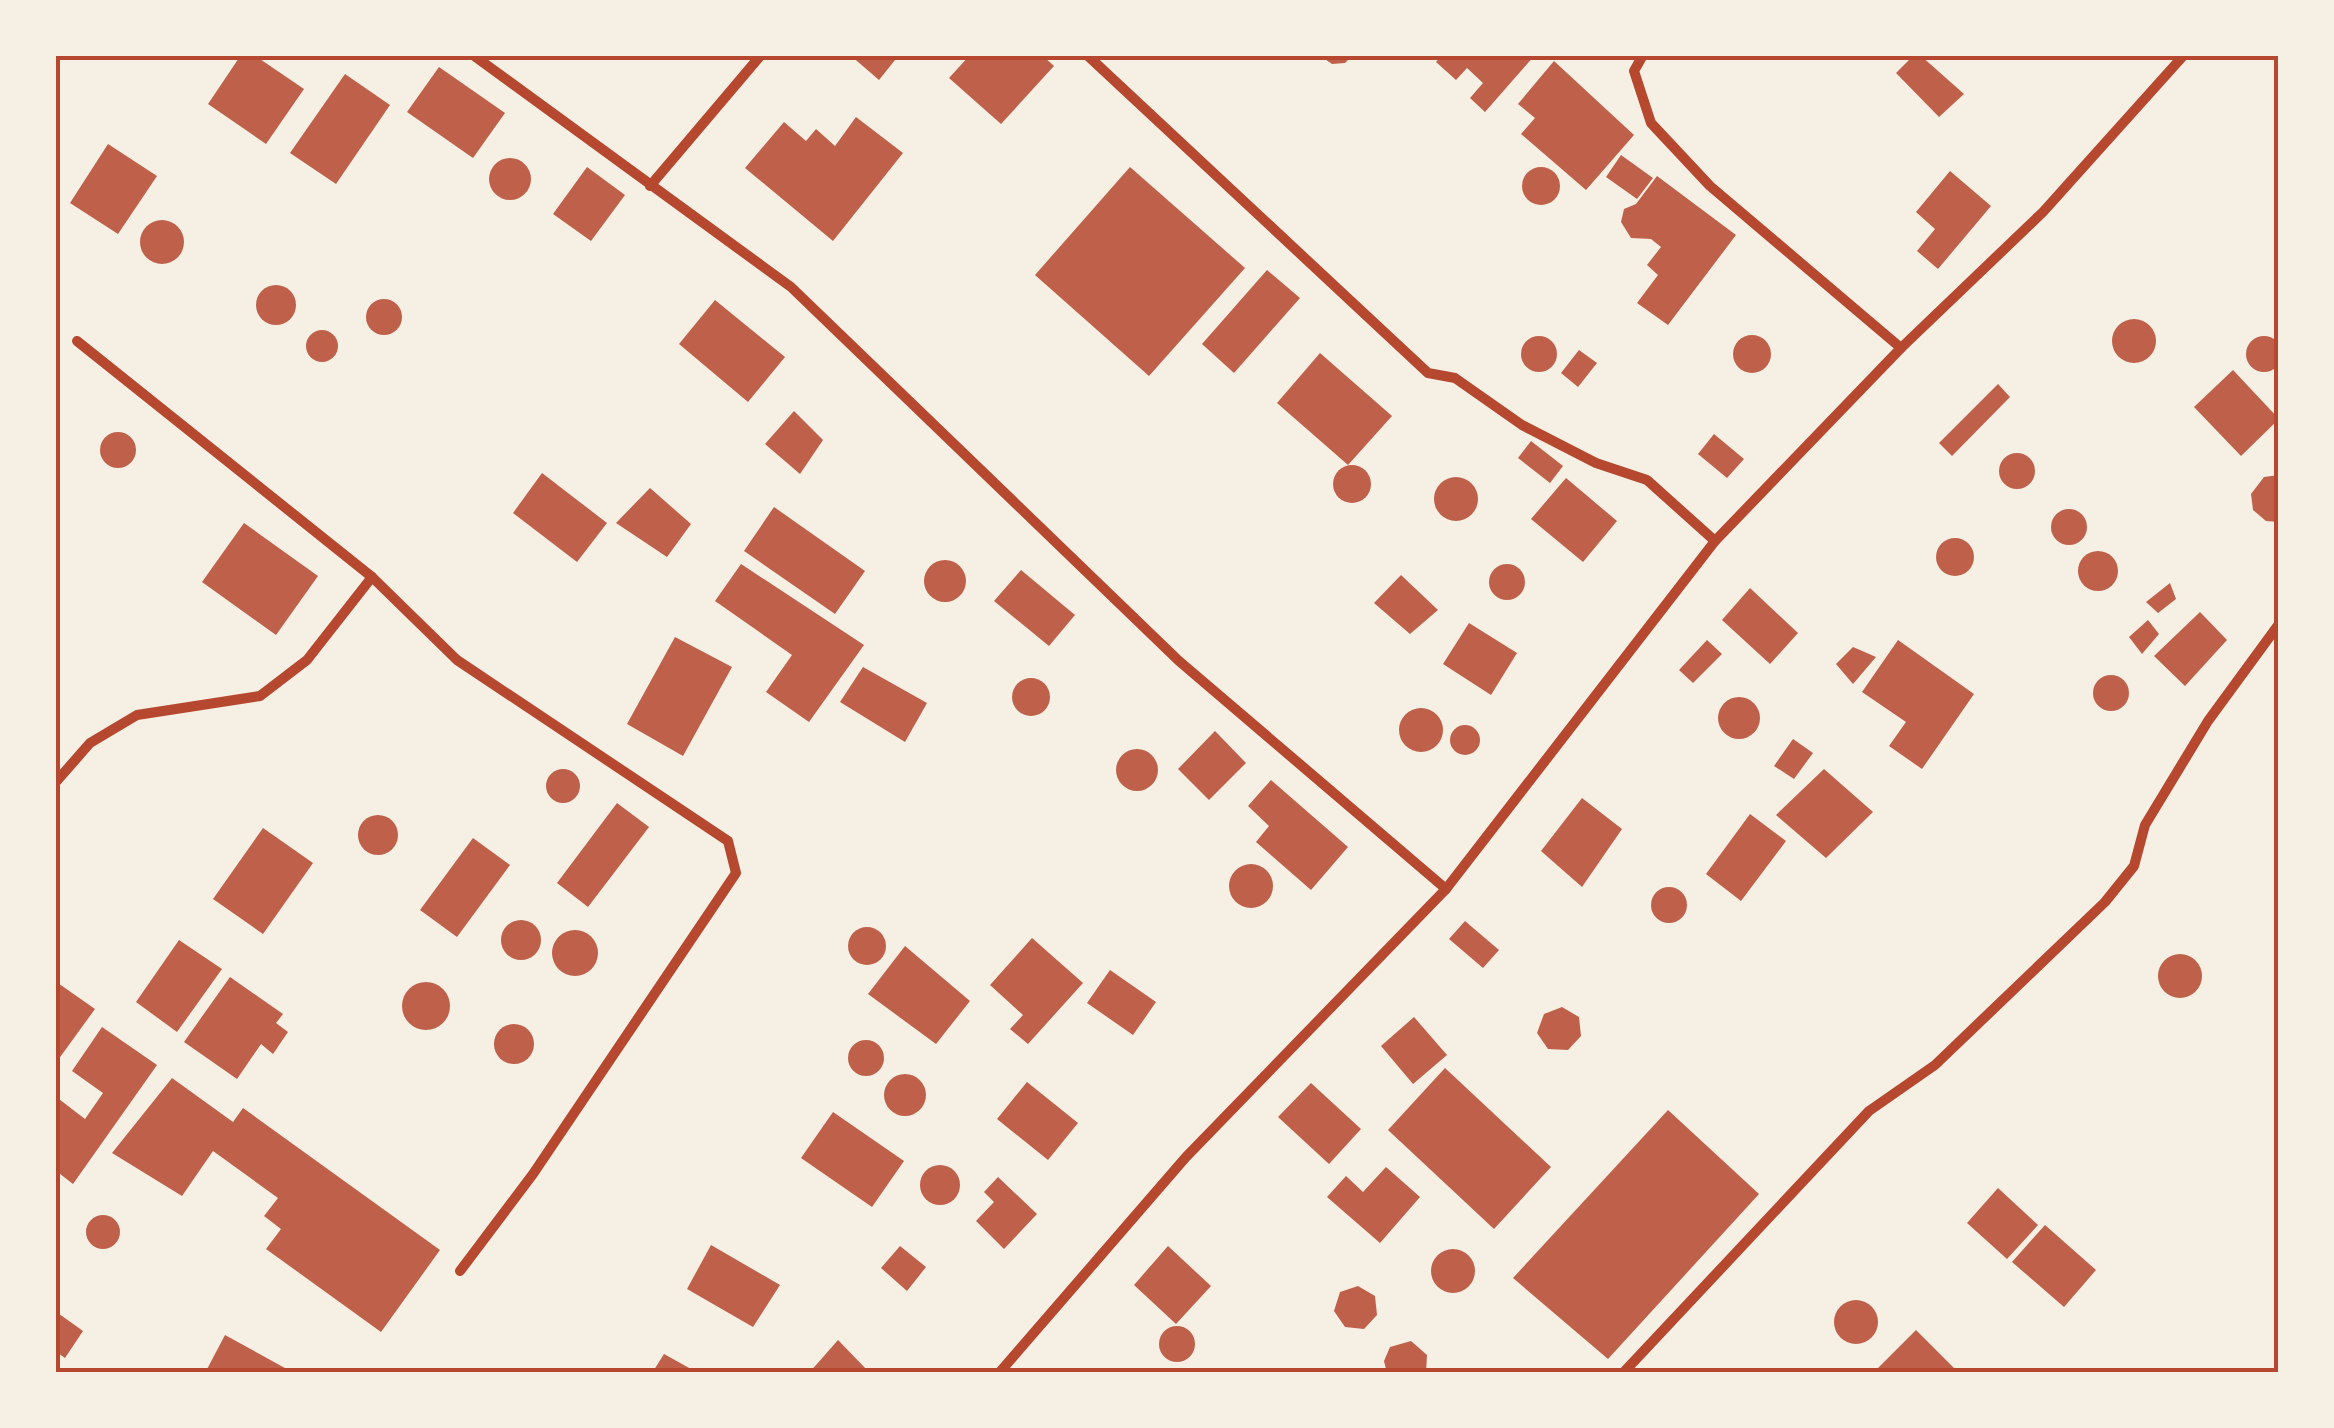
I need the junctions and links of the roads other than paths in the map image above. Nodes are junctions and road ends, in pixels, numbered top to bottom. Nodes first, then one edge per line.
1 (472, 55) edge
2 (762, 55) edge
3 (1086, 55) edge
4 (1643, 55) edge
5 (2184, 55) edge
6 (650, 186) junction
7 (76, 341) dead end
8 (1901, 348) junction
9 (1715, 541) junction
10 (372, 577) junction
11 (2279, 624) edge
12 (55, 783) edge
13 (1446, 889) junction
14 (460, 1270) dead end
15 (999, 1373) edge
16 (1623, 1373) edge

1 - 6 street
2 - 6 street
3 - 9 street
4 - 8 street
5 - 8 street
6 - 13 street
7 - 10 street
8 - 9 street
9 - 13 street
10 - 12 street
10 - 14 street
11 - 16 street
13 - 15 street

